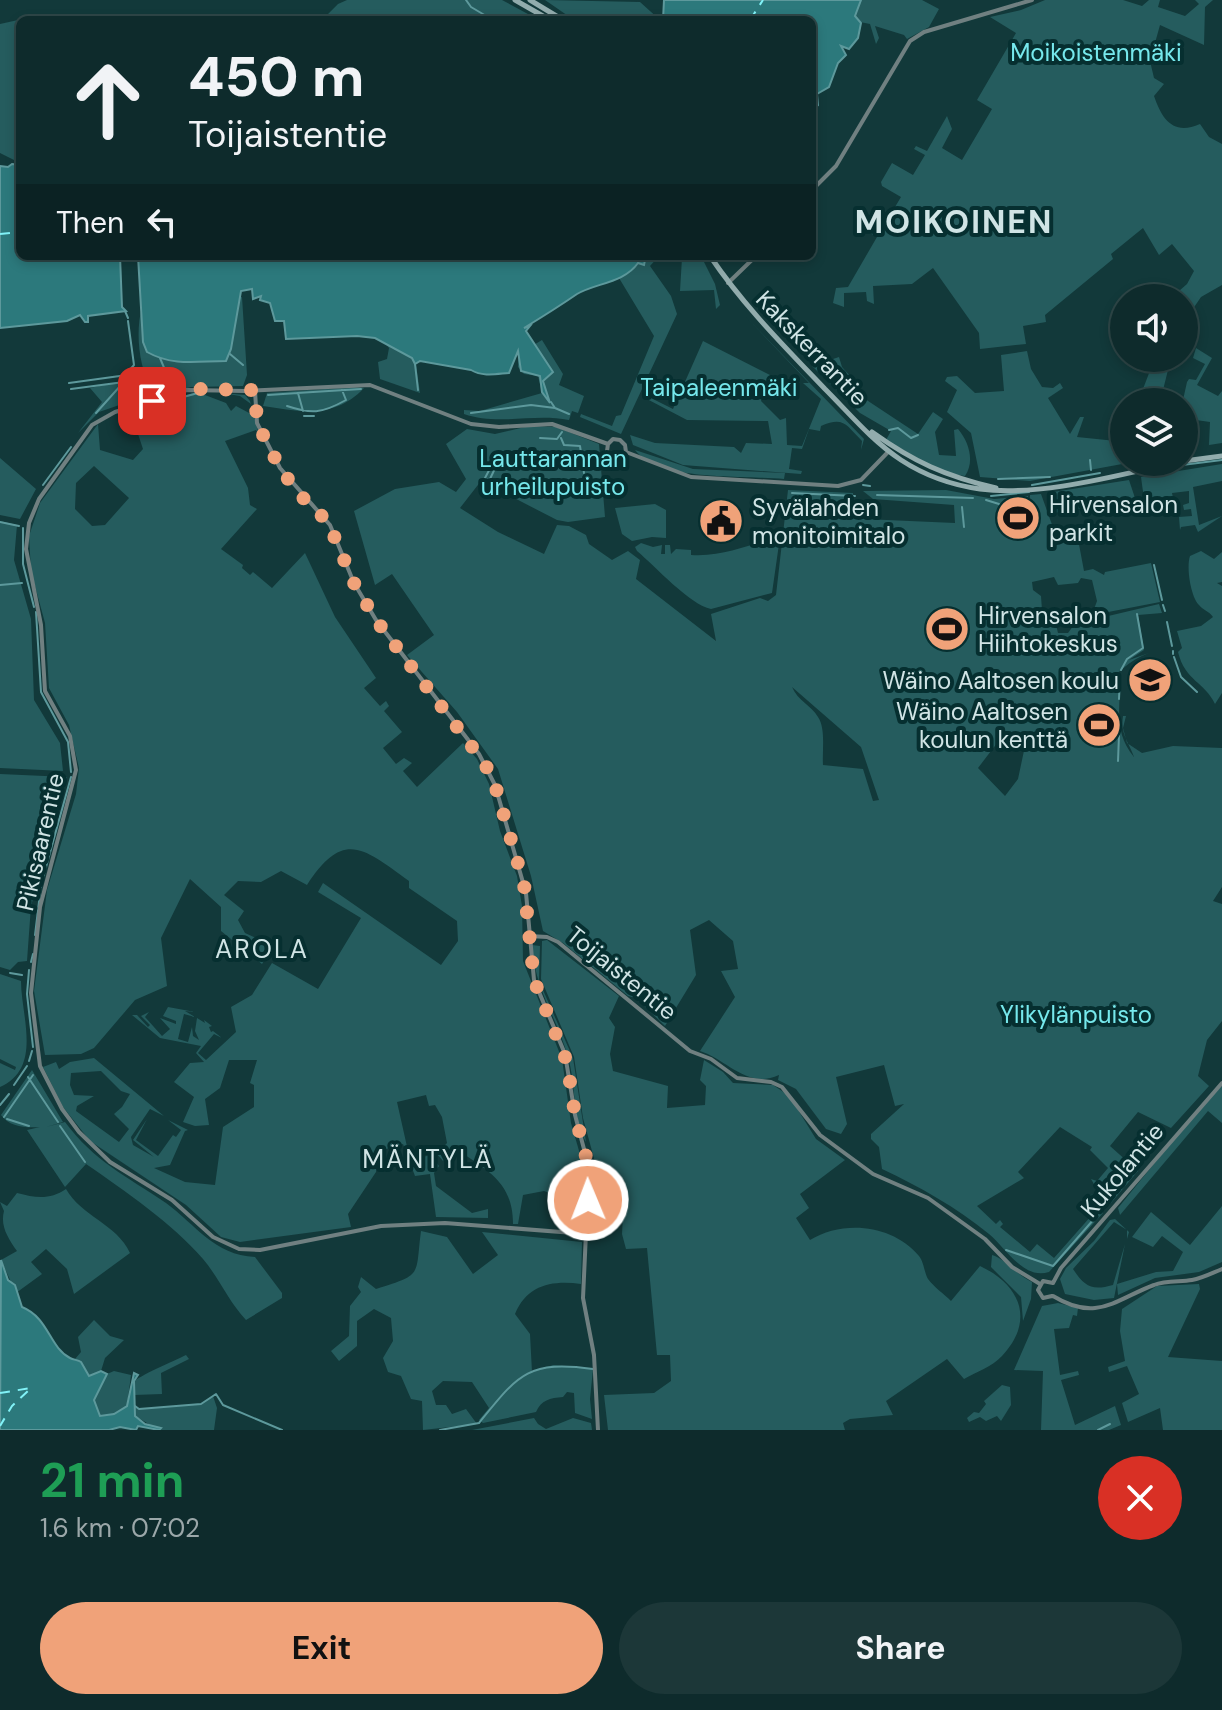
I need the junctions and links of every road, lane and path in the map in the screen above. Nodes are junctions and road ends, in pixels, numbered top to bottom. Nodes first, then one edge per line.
1 (515, 0) edge
2 (530, 0) edge
3 (1032, 0) edge
4 (543, 16) edge
5 (556, 16) edge
6 (816, 186) edge
7 (713, 260) edge
8 (752, 260) edge
9 (728, 283) junction
10 (255, 390) junction
11 (608, 444) junction
12 (891, 449) junction
13 (626, 452) junction
14 (1222, 456) edge
15 (1198, 459) edge
16 (1110, 475) edge
17 (529, 936) junction
18 (1222, 1083) edge
19 (587, 1234) junction
20 (1222, 1269) edge
21 (1053, 1283) junction
22 (1040, 1284) junction
23 (1053, 1296) junction
24 (598, 1430) edge

1 - 4 main road
2 - 5 main road
3 - 6 street
7 - 9 main road, Kakskerrantie
8 - 9 street
9 - 12 main road, Kakskerrantie
10 - 11 street, Pikisaarentie
10 - 17 street, Toijaistentie
10 - 19 street, Pikisaarentie
11 - 13 street
11 - 13 street
12 - 13 street
12 - 16 main road, Kakskerrantie
14 - 15 main road
17 - 19 street
17 - 22 street, Toijaistentie
18 - 21 street, Kukolantie
19 - 24 street
20 - 23 street
21 - 22 street
21 - 23 street
22 - 23 street

